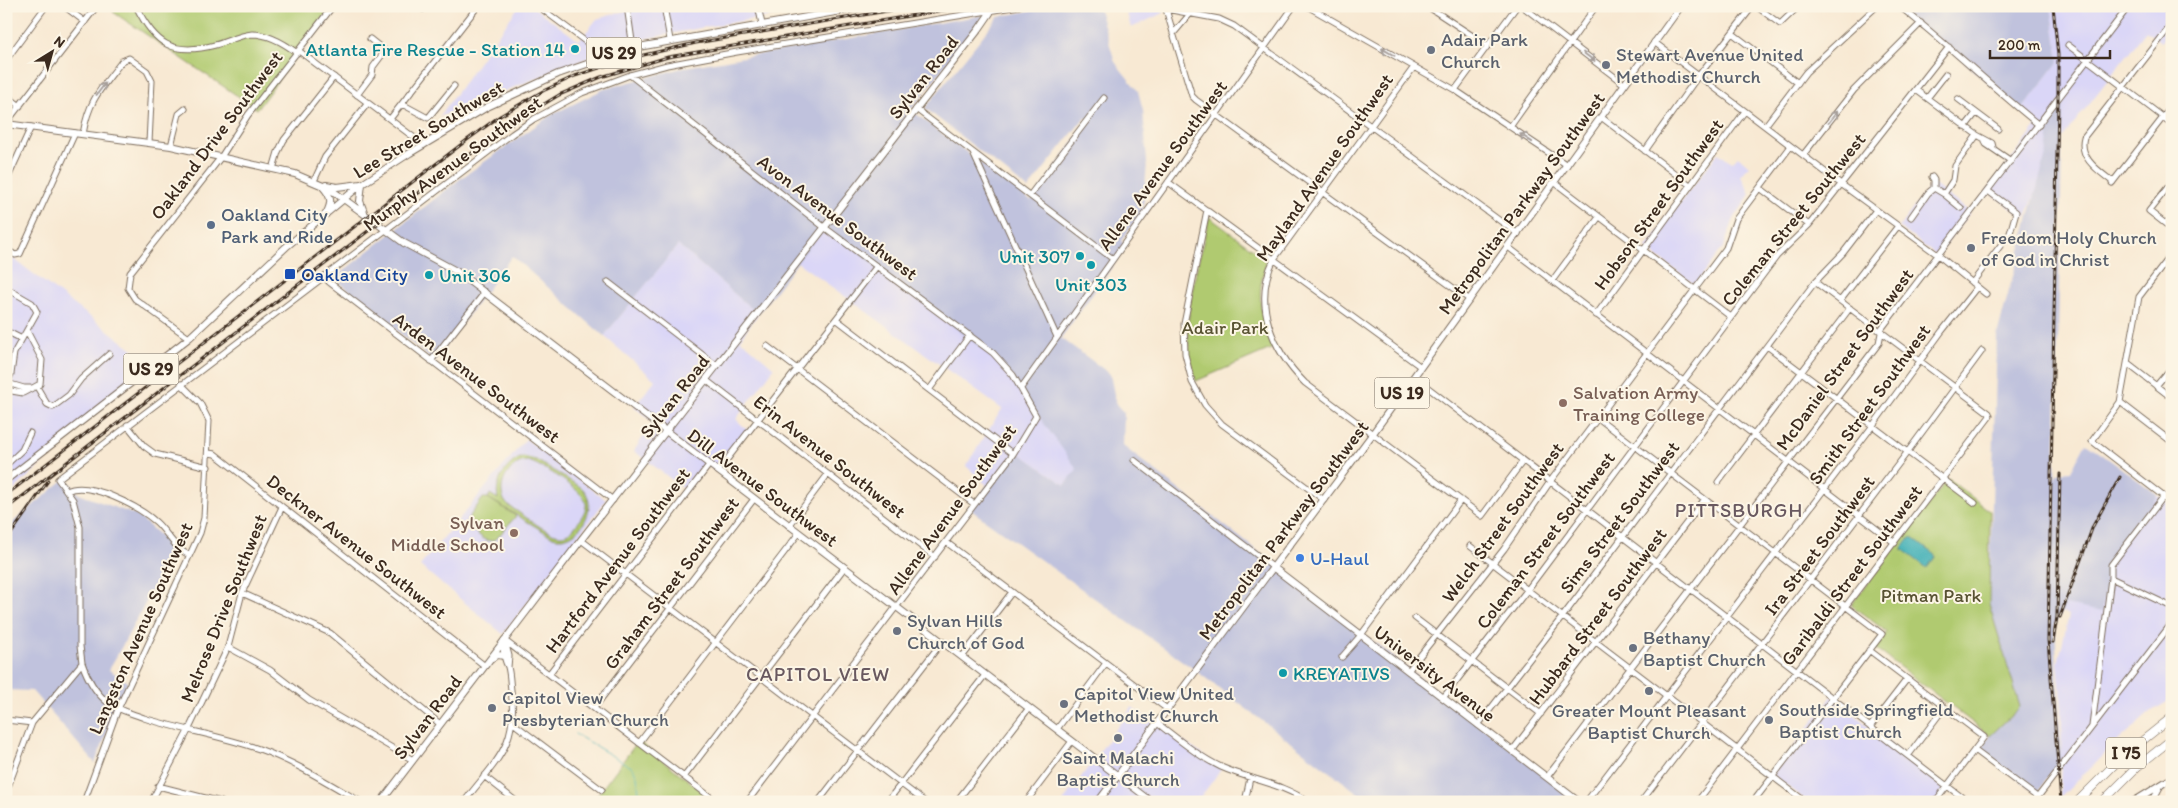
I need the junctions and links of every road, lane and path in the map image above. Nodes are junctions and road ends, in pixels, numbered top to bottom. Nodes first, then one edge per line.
1 (46, 6) edge
2 (64, 6) edge
3 (97, 6) edge
4 (136, 6) edge
5 (333, 6) edge
6 (418, 6) edge
7 (428, 6) edge
8 (478, 6) edge
9 (538, 6) edge
10 (627, 6) edge
11 (664, 6) edge
12 (758, 6) edge
13 (869, 6) edge
14 (1020, 6) edge
15 (1294, 6) edge
16 (1308, 6) edge
17 (1427, 6) edge
18 (1517, 6) edge
19 (1522, 6) edge
20 (1596, 6) edge
21 (1681, 6) edge
22 (1755, 6) edge
23 (1800, 6) edge
24 (1877, 6) edge
25 (1900, 6) edge
26 (2129, 6) edge
27 (2162, 6) edge
28 (991, 8) edge
29 (1165, 8) edge
30 (838, 9) edge
31 (1190, 14) junction
32 (2172, 14) edge
33 (84, 22) junction
34 (1921, 23) junction
35 (762, 24) junction
36 (2172, 24) edge
37 (1732, 33) junction
38 (1173, 34) junction
39 (370, 39) dead end
40 (670, 40) junction
41 (1570, 42) junction
42 (1654, 42) junction
43 (2068, 45) dead end
44 (1488, 46) junction
45 (1949, 47) junction
46 (633, 48) junction
47 (1264, 48) junction
48 (298, 52) junction
49 (605, 56) junction
50 (6, 60) edge
51 (2089, 60) junction
52 (1414, 67) junction
53 (1946, 74) dead end
54 (630, 75) junction
55 (1698, 76) junction
56 (334, 77) junction
57 (1798, 83) junction
58 (1624, 84) junction
59 (454, 86) dead end
60 (2124, 87) junction
61 (1455, 90) junction
62 (1918, 91) junction
63 (6, 95) edge
64 (357, 95) junction
65 (1928, 97) junction
66 (1104, 98) dead end
67 (1958, 99) dead end
68 (368, 103) junction
69 (402, 104) junction
70 (20, 106) junction
71 (2172, 106) edge
72 (185, 109) dead end
73 (916, 109) junction
74 (1745, 111) junction
75 (1976, 113) junction
76 (1216, 115) junction
77 (1601, 117) junction
78 (2164, 117) junction
79 (390, 119) junction
80 (8, 124) edge
81 (2172, 124) edge
82 (2039, 125) junction
83 (1370, 126) junction
84 (1764, 126) junction
85 (1966, 126) junction
86 (31, 127) junction
87 (1510, 127) junction
88 (1998, 129) dead end
89 (75, 133) junction
90 (83, 134) junction
91 (1977, 135) junction
92 (149, 143) junction
93 (424, 145) junction
94 (171, 146) junction
95 (1791, 146) junction
96 (1645, 150) junction
97 (973, 152) junction
98 (1803, 155) junction
99 (221, 157) junction
100 (2011, 161) junction
101 (1566, 165) junction
102 (273, 169) junction
103 (1932, 176) dead end
104 (314, 181) junction
105 (6, 182) edge
106 (1168, 182) junction
107 (1554, 182) junction
108 (2172, 182) edge
109 (321, 184) junction
110 (362, 184) junction
111 (1690, 185) junction
112 (1842, 185) junction
113 (1760, 188) junction
114 (1934, 188) junction
115 (1988, 191) junction
116 (1322, 192) junction
117 (1944, 194) junction
118 (1030, 195) junction
119 (346, 199) junction
120 (1961, 208) dead end
121 (1207, 210) junction
122 (1876, 210) junction
123 (364, 212) junction
124 (1599, 217) junction
125 (1911, 217) dead end
126 (322, 219) junction
127 (1809, 226) junction
128 (1898, 226) junction
129 (824, 227) junction
130 (2172, 228) edge
131 (386, 229) junction
132 (1518, 234) junction
133 (1508, 248) junction
134 (6, 249) edge
135 (1642, 250) junction
136 (2172, 254) edge
137 (1938, 256) junction
138 (1113, 259) junction
139 (1274, 259) junction
140 (877, 266) junction
141 (324, 276) junction
142 (608, 282) dead end
143 (1552, 282) junction
144 (1815, 282) junction
145 (1974, 285) junction
146 (6, 288) edge
147 (1695, 289) junction
148 (485, 292) junction
149 (1986, 294) dead end
150 (1470, 300) junction
151 (1840, 301) junction
152 (1850, 308) junction
153 (1596, 315) junction
154 (1731, 317) junction
155 (836, 319) junction
156 (6, 331) edge
157 (26, 331) junction
158 (1881, 332) junction
159 (970, 335) junction
160 (1057, 337) junction
161 (189, 338) junction
162 (22, 339) junction
163 (767, 346) dead end
164 (1767, 346) junction
165 (1982, 351) dead end
166 (109, 354) dead end
167 (1646, 354) junction
168 (431, 361) junction
169 (1920, 361) junction
170 (2128, 364) junction
171 (717, 366) junction
172 (1421, 367) junction
173 (2172, 367) edge
174 (797, 369) junction
175 (1802, 372) junction
176 (1414, 377) junction
177 (706, 380) junction
178 (1683, 382) junction
179 (7, 384) edge
180 (181, 384) junction
181 (37, 386) junction
182 (2156, 386) junction
183 (1021, 388) junction
184 (1956, 388) junction
185 (6, 390) edge
186 (929, 390) junction
187 (1836, 398) junction
188 (2172, 398) edge
189 (2120, 402) junction
190 (1719, 410) junction
191 (1598, 418) junction
192 (758, 419) junction
193 (127, 425) junction
194 (1873, 426) junction
195 (666, 432) junction
196 (30, 433) dead end
197 (1373, 433) junction
198 (1753, 436) junction
199 (2172, 442) edge
200 (1635, 446) junction
201 (209, 452) junction
202 (1908, 452) junction
203 (1013, 454) junction
204 (1134, 460) dead end
205 (1523, 461) junction
206 (1788, 462) junction
207 (6, 465) edge
208 (709, 465) junction
209 (208, 467) junction
210 (718, 471) junction
211 (828, 474) junction
212 (1670, 474) junction
213 (1943, 479) junction
214 (6, 480) edge
215 (1550, 482) junction
216 (1718, 482) dead end
217 (1824, 490) junction
218 (67, 491) junction
219 (2164, 496) junction
220 (754, 499) junction
221 (612, 500) junction
222 (1324, 500) junction
223 (1461, 500) junction
224 (1704, 500) junction
225 (2172, 503) edge
226 (974, 504) junction
227 (1975, 504) dead end
228 (282, 507) junction
229 (1587, 510) junction
230 (1859, 516) junction
231 (789, 526) junction
232 (1739, 526) junction
233 (799, 533) junction
234 (1622, 538) junction
235 (581, 540) junction
236 (946, 542) junction
237 (1895, 543) junction
238 (1470, 546) dead end
239 (1776, 554) junction
240 (189, 555) junction
241 (935, 557) junction
242 (1493, 563) junction
243 (1656, 564) junction
244 (844, 568) junction
245 (1274, 568) junction
246 (626, 574) junction
247 (2111, 578) junction
248 (1811, 580) junction
249 (1528, 590) junction
250 (1691, 590) junction
251 (242, 592) junction
252 (1012, 592) junction
253 (1845, 606) junction
254 (2172, 607) edge
255 (671, 608) junction
256 (897, 608) junction
257 (1563, 616) junction
258 (1416, 618) dead end
259 (1727, 618) junction
260 (2172, 622) edge
261 (1361, 635) junction
262 (1437, 635) junction
263 (504, 640) junction
264 (716, 642) junction
265 (942, 642) junction
266 (1597, 642) junction
267 (1762, 644) junction
268 (228, 647) junction
269 (1869, 650) junction
270 (520, 652) junction
271 (1342, 656) dead end
272 (962, 657) junction
273 (491, 658) junction
274 (506, 658) junction
275 (1472, 661) junction
276 (82, 663) junction
277 (1106, 663) junction
278 (485, 666) junction
279 (1631, 669) junction
280 (1797, 670) junction
281 (1408, 671) junction
282 (549, 674) junction
283 (985, 675) junction
284 (760, 676) junction
285 (1907, 679) junction
286 (1507, 688) junction
287 (1667, 696) junction
288 (1443, 698) junction
289 (1833, 698) junction
290 (594, 708) junction
291 (1029, 708) junction
292 (1944, 708) junction
293 (118, 709) junction
294 (1167, 710) junction
295 (1541, 714) junction
296 (813, 717) junction
297 (2172, 717) edge
298 (6, 720) edge
299 (1702, 722) junction
300 (32, 723) junction
301 (513, 723) junction
302 (1157, 723) junction
303 (440, 724) junction
304 (1478, 725) junction
305 (2092, 726) junction
306 (1870, 727) junction
307 (1057, 729) junction
308 (188, 731) junction
309 (2172, 740) edge
310 (1072, 741) junction
311 (639, 743) junction
312 (1737, 749) junction
313 (1974, 750) junction
314 (857, 751) junction
315 (1512, 751) junction
316 (1908, 756) junction
317 (413, 760) junction
318 (484, 776) junction
319 (1118, 776) junction
320 (1773, 776) junction
321 (684, 777) junction
322 (1547, 777) junction
323 (1250, 778) junction
324 (2172, 778) edge
325 (901, 784) junction
326 (2161, 784) junction
327 (158, 786) junction
328 (1947, 786) junction
329 (602, 790) dead end
330 (6, 792) edge
331 (2144, 799) edge
332 (2035, 800) edge
333 (84, 802) edge
334 (152, 802) edge
335 (221, 802) edge
336 (361, 802) edge
337 (381, 802) edge
338 (464, 802) edge
339 (517, 802) edge
340 (716, 802) edge
341 (747, 802) edge
342 (818, 802) edge
343 (887, 802) edge
344 (925, 802) edge
345 (956, 802) edge
346 (1026, 802) edge
347 (1098, 802) edge
348 (1152, 802) edge
349 (1246, 802) edge
350 (1308, 802) edge
351 (1579, 802) edge
352 (1586, 802) edge
353 (1641, 802) edge
354 (1696, 802) edge
355 (1753, 802) edge
356 (1806, 802) edge
357 (1935, 802) edge
358 (1968, 802) edge
359 (2077, 802) edge
360 (2102, 802) edge
361 (2133, 802) edge
362 (2152, 802) edge

1 - 50 street
2 - 33 street
3 - 33 street
4 - 48 street
5 - 48 street, Oakland Drive Southwest
6 - 7 street
8 - 69 street
9 - 49 street
10 - 46 street
11 - 40 street
12 - 35 street
13 - 30 main road, Lee Street Southwest / US 29
14 - 28 street, Murphy Avenue Southwest
15 - 47 street, Allene Avenue Southwest
52 -> 16 street
17 - 44 street
18 - 44 street
19 - 41 street
20 - 41 street
21 - 42 main road, Metropolitan Parkway Southwest / US 19
22 - 23 street
22 - 37 street
24 - 57 street
25 - 34 street
26 - 51 street, McDaniel Street Southwest
27 - 32 main road
28 - 54 street, Murphy Avenue Southwest
28 - 73 main road, Sylvan Road
29 - 31 street
29 - 38 street
30 - 35 main road, Lee Street Southwest / US 29
31 - 38 street
31 - 47 street
33 - 70 street
34 - 45 street
98 -> 34 street
35 - 40 main road, Lee Street Southwest / US 29
36 - 60 street
37 - 55 street
37 - 57 street
38 - 76 street
39 - 64 street
40 - 46 main road, Lee Street Southwest / US 29
41 -> 58 street
41 - 87 street
42 - 55 street
42 - 58 main road, Metropolitan Parkway Southwest / US 19
43 - 51 street
44 - 61 street
45 - 62 street, Coleman Street Southwest
45 - 82 street
46 - 49 main road, Lee Street Southwest / US 29
47 - 76 street, Allene Avenue Southwest
47 - 83 street
48 - 56 street
48 - 99 street, Oakland Drive Southwest
49 - 93 main road, Lee Street Southwest / US 29
51 - 60 street
51 - 82 street, McDaniel Street Southwest
52 - 61 street
52 - 83 street, Mayland Avenue Southwest
53 - 65 street
54 - 129 street, Avon Avenue Southwest
54 - 131 street, Murphy Avenue Southwest
55 - 74 street
55 - 96 street
56 - 64 street
56 - 102 street
57 - 84 street
58 - 77 main road, Metropolitan Parkway Southwest / US 19
59 - 69 street
60 - 78 street
60 - 78 street
61 - 87 street
62 - 65 street
62 - 112 street, Coleman Street Southwest
63 - 70 street
64 - 68 street
65 - 85 street
66 - 118 street
67 - 75 street
68 - 79 street
68 - 104 street
69 - 79 street
70 - 80 street
71 - 78 street
72 - 94 street
73 - 97 street
73 - 129 main road, Sylvan Road
74 - 84 street
74 - 111 street, Hobson Street Southwest
75 - 85 street
75 - 88 street
76 - 106 street, Allene Avenue Southwest
76 - 116 street
77 - 96 street
77 - 101 main road, Metropolitan Parkway Southwest / US 19
78 - 81 street
79 - 93 street
80 - 86 main road
82 - 100 street, McDaniel Street Southwest
83 - 116 street, Mayland Avenue Southwest
83 - 132 street
84 - 95 street
85 - 91 street
86 - 89 main road
86 - 105 street
101 -> 87 street
89 - 90 main road
89 - 134 street
90 - 92 main road
90 -> 92 street
91 - 100 street
91 - 117 street
92 - 94 main road
93 - 110 main road, Lee Street Southwest / US 29
94 - 99 main road
95 - 98 street
95 - 113 street, Welch Street Southwest
96 - 111 street
97 - 118 street
97 - 160 street
98 - 112 street
99 - 102 main road
99 - 161 street, Oakland Drive Southwest
100 - 115 street, McDaniel Street Southwest
101 - 107 main road, Metropolitan Parkway Southwest / US 19
102 - 104 main road
103 - 114 street
104 - 109 main road
106 - 121 street
106 - 138 street, Allene Avenue Southwest
107 - 124 street
107 - 132 main road, Metropolitan Parkway Southwest / US 19
108 - 130 street
109 - 110 main road
109 - 119 main road, Dill Avenue Southwest
109 - 126 main road
110 - 119 main road, Lee Street Southwest / US 29
110 - 123 main road
111 - 135 street, Hobson Street Southwest
112 - 122 street
112 - 127 street, Coleman Street Southwest
113 - 127 street
113 - 147 street, Welch Street Southwest
114 - 117 street
114 - 125 street
115 - 137 street, McDaniel Street Southwest
115 - 145 street, Smith Street Southwest
116 - 139 street, Mayland Avenue Southwest
116 - 150 street
117 - 120 street
118 - 138 street
119 - 123 main road, Dill Avenue Southwest
119 - 126 main road, Lee Street Southwest / US 29
121 - 139 street
121 - 222 street
122 - 128 street
122 - 144 street, Sims Street Southwest
123 - 131 main road, Dill Avenue Southwest
124 - 135 street
124 - 143 street
126 - 161 main road, Lee Street Southwest / US 29
127 - 154 street, Coleman Street Southwest
128 - 137 street
128 - 151 street
129 - 140 street, Avon Avenue Southwest
129 - 171 main road, Sylvan Road
131 - 141 street, Murphy Avenue Southwest
131 - 148 main road, Dill Avenue Southwest
132 - 133 main road, Metropolitan Parkway Southwest / US 19
133 - 143 street
133 - 150 main road, Metropolitan Parkway Southwest / US 19
135 - 147 street
135 - 153 street, Hobson Street Southwest
136 - 170 street
137 - 145 street
137 - 158 street, McDaniel Street Southwest
138 - 160 street, Allene Avenue Southwest
139 - 172 street
139 - 197 street, Mayland Avenue Southwest
140 - 155 street, Hartford Avenue Southwest
140 - 159 street, Avon Avenue Southwest
141 - 168 street, Arden Avenue Southwest
141 - 180 street, Murphy Avenue Southwest
142 - 171 street
143 - 153 street
144 - 151 street
144 - 164 street, Sims Street Southwest
145 - 149 street
145 - 169 street, Smith Street Southwest
146 - 157 street
147 - 154 street
147 - 167 street, Welch Street Southwest
148 - 168 street
148 - 195 main road, Dill Avenue Southwest
150 - 172 main road, Metropolitan Parkway Southwest / US 19
151 - 152 street
152 - 158 street
152 - 175 street
153 - 167 street
154 - 178 street, Coleman Street Southwest
155 - 174 street, Hartford Avenue Southwest
155 - 186 street
156 - 162 street
157 - 162 street
157 - 181 street
158 - 169 street
158 - 187 street, McDaniel Street Southwest
159 - 183 street, Avon Avenue Southwest
159 - 186 street
160 - 183 street, Allene Avenue Southwest
161 - 214 main road, Lee Street Southwest / US 29
162 - 179 street
163 - 174 street
164 - 175 street
164 - 190 street, Sims Street Southwest
165 - 184 street, Ira Street Southwest
166 - 181 street
167 - 178 street
167 - 191 street, Welch Street Southwest
168 - 221 street, Arden Avenue Southwest
169 - 184 street
169 - 194 street, Smith Street Southwest
170 - 182 street
170 - 189 street
171 - 177 main road, Sylvan Road
172 - 176 main road, Metropolitan Parkway Southwest / US 19
173 - 182 street
174 - 192 street, Hartford Avenue Southwest
174 - 226 street
175 - 187 street
175 - 198 street
176 - 197 main road, Metropolitan Parkway Southwest / US 19
176 - 205 street
177 - 192 street, Erin Avenue Southwest
177 - 195 main road, Sylvan Road
178 - 190 street
178 - 200 street, Coleman Street Southwest
179 - 181 street
180 - 193 street, Murphy Avenue Southwest
180 - 201 street, Langston Avenue Southwest
181 - 185 street
182 - 188 street
183 - 203 street, Allene Avenue Southwest
184 - 202 street, Ira Street Southwest
184 - 213 street, Garibaldi Street Southwest
186 - 203 street
187 - 194 street
187 - 206 street, McDaniel Street Southwest
189 - 199 street
189 - 219 street
190 - 198 street
190 - 212 street, Sims Street Southwest
191 - 200 street
191 - 215 street, Welch Street Southwest
192 - 210 street, Hartford Avenue Southwest
192 - 211 street, Erin Avenue Southwest
193 - 209 street
193 - 218 street, Murphy Avenue Southwest
194 - 202 street
194 - 217 street, Smith Street Southwest
195 - 208 main road, Dill Avenue Southwest
195 - 221 main road, Sylvan Road
196 - 207 street
197 - 222 main road, Metropolitan Parkway Southwest / US 19
197 - 223 street, Mayland Avenue Southwest
198 - 206 street
198 - 216 street
200 - 212 street
200 - 229 street, Coleman Street Southwest
201 - 209 street, Langston Avenue Southwest
201 - 228 street, Deckner Avenue Southwest
202 - 213 street
202 - 230 street, Ira Street Southwest
203 - 226 street, Allene Avenue Southwest
204 - 245 street
205 - 215 street
205 - 223 street, Mayland Avenue Southwest
206 - 217 street
206 - 232 street, McDaniel Street Southwest
208 - 210 main road, Dill Avenue Southwest
208 - 246 street, Hartford Avenue Southwest
209 - 240 street, Langston Avenue Southwest
210 - 220 main road, Dill Avenue Southwest
211 - 231 street
211 - 241 street, Erin Avenue Southwest
212 - 224 street
212 - 234 street, Sims Street Southwest
213 - 227 street
213 - 237 street, Garibaldi Street Southwest
215 - 229 street
215 - 242 street, Welch Street Southwest
217 - 230 street
217 - 239 street, Smith Street Southwest
218 - 240 street
218 - 276 street
219 - 225 street
219 - 247 street
220 - 231 main road, Dill Avenue Southwest
220 - 255 street, Graham Street Southwest
221 - 235 main road, Sylvan Road
222 - 245 main road, Metropolitan Parkway Southwest / US 19
223 - 261 street
224 - 232 street
224 - 243 street, Hubbard Street Southwest
226 - 236 street, Allene Avenue Southwest
228 - 251 street, Melrose Drive Southwest
228 - 278 street, Deckner Avenue Southwest
229 - 234 street
229 - 249 street, Coleman Street Southwest
230 - 237 street
230 - 248 street, Ira Street Southwest
231 - 233 main road, Dill Avenue Southwest
232 - 239 street
232 - 250 street, McDaniel Street Southwest
233 - 244 main road, Dill Avenue Southwest
233 - 264 street
234 - 243 street
234 - 257 street, Sims Street Southwest
235 - 246 street
235 - 263 main road, Sylvan Road
236 - 241 street, Allene Avenue Southwest
236 - 252 street
237 - 253 street, Garibaldi Street Southwest
238 - 242 street
239 - 248 street
239 - 259 street, Smith Street Southwest
240 - 293 street, Langston Avenue Southwest
241 - 256 street, Allene Avenue Southwest
242 - 249 street
242 - 262 street, Welch Street Southwest
243 - 250 street
243 - 266 street, Hubbard Street Southwest
244 - 256 main road, Dill Avenue Southwest
244 - 284 street
245 - 261 main road, University Avenue
245 - 294 main road, Metropolitan Parkway Southwest / US 19
246 - 255 street
246 - 282 street, Hartford Avenue Southwest
247 - 254 street
247 - 305 street
248 - 253 street
248 - 267 street, Ira Street Southwest
249 - 257 street
249 - 275 street, Coleman Street Southwest
250 - 259 street
250 - 279 street, McDaniel Street Southwest
251 - 268 street, Melrose Drive Southwest
251 - 303 street
252 - 272 street
252 - 277 street
253 - 269 street
253 - 280 street, Garibaldi Street Southwest
255 - 264 street
255 - 290 street, Graham Street Southwest
256 - 265 main road, Dill Avenue Southwest
256 - 296 street, Allene Avenue Southwest
257 - 266 street
257 - 286 street, Sims Street Southwest
258 - 262 street
259 - 267 street
259 - 287 street, Smith Street Southwest
260 - 305 street
261 - 271 street
261 - 281 main road, University Avenue
262 - 275 street
262 - 281 street, Welch Street Southwest
263 - 270 street
263 - 273 main road, Sylvan Road
263 - 274 street
264 - 284 street
264 - 311 street
265 - 272 main road, Dill Avenue Southwest
265 - 314 street
266 - 279 street
266 - 295 street, Hubbard Street Southwest
267 - 280 street
267 - 299 street, Ira Street Southwest
268 - 308 street, Melrose Drive Southwest
268 - 317 street
269 - 285 street
269 - 289 street
270 - 274 street
270 - 282 street
272 - 283 main road, Dill Avenue Southwest
273 - 274 main road
273 - 278 main road, Sylvan Road
274 - 301 street
275 - 286 street
275 - 288 street, Coleman Street Southwest
276 - 293 street
276 - 300 street
277 - 294 street
277 - 307 street
278 - 303 main road, Sylvan Road
279 - 287 street
279 - 322 street, McDaniel Street Southwest
280 - 289 street
280 - 312 street, Garibaldi Street Southwest
281 - 288 main road, University Avenue
282 - 290 street
283 - 291 main road, Dill Avenue Southwest
283 - 325 street
284 - 296 street
284 - 321 street
285 - 292 street
285 - 306 street
286 - 295 street
286 - 304 street, Sims Street Southwest
287 - 299 street
287 - 352 street, Smith Street Southwest
288 - 304 main road, University Avenue
289 - 306 street
289 - 320 street
290 - 311 street
291 - 307 main road, Dill Avenue Southwest
291 - 345 street
292 - 313 street
292 - 316 street
293 - 308 street
293 - 333 street, Langston Avenue Southwest
294 - 302 main road, Metropolitan Parkway Southwest / US 19
295 - 315 street, Hubbard Street Southwest
296 - 314 street
296 - 341 street, Allene Avenue Southwest
297 - 359 highway, I 75
298 - 300 street
299 - 312 street
299 - 353 street, Ira Street Southwest
300 - 330 street
301 - 318 street
301 - 329 street
302 - 319 main road, Metropolitan Parkway Southwest / US 19
302 - 323 street
303 - 317 main road, Sylvan Road
304 - 315 main road, University Avenue
305 - 332 street
306 - 316 street
307 - 310 main road, Dill Avenue Southwest
308 - 327 street, Melrose Drive Southwest
308 - 336 street
309 - 360 highway, I 75
310 - 319 main road, Dill Avenue Southwest
310 - 346 street
311 - 321 street
312 - 320 street
312 - 354 street, Garibaldi Street Southwest
313 - 328 street
313 - 332 street
314 - 325 street
314 - 342 street
315 - 322 main road, University Avenue
316 - 328 street
317 - 337 main road, Sylvan Road
318 - 338 street
318 - 339 street
319 - 347 main road, Metropolitan Parkway Southwest / US 19
319 - 348 street
320 - 355 street
320 - 356 street
321 - 340 street
322 - 351 main road, University Avenue
323 - 349 street
323 - 350 street
324 - 326 main road
325 - 343 street
325 - 344 street
326 - 331 main road
326 - 362 street
327 - 334 street, Melrose Drive Southwest
327 - 335 street
328 - 357 street
328 - 358 street
331 - 361 main road

